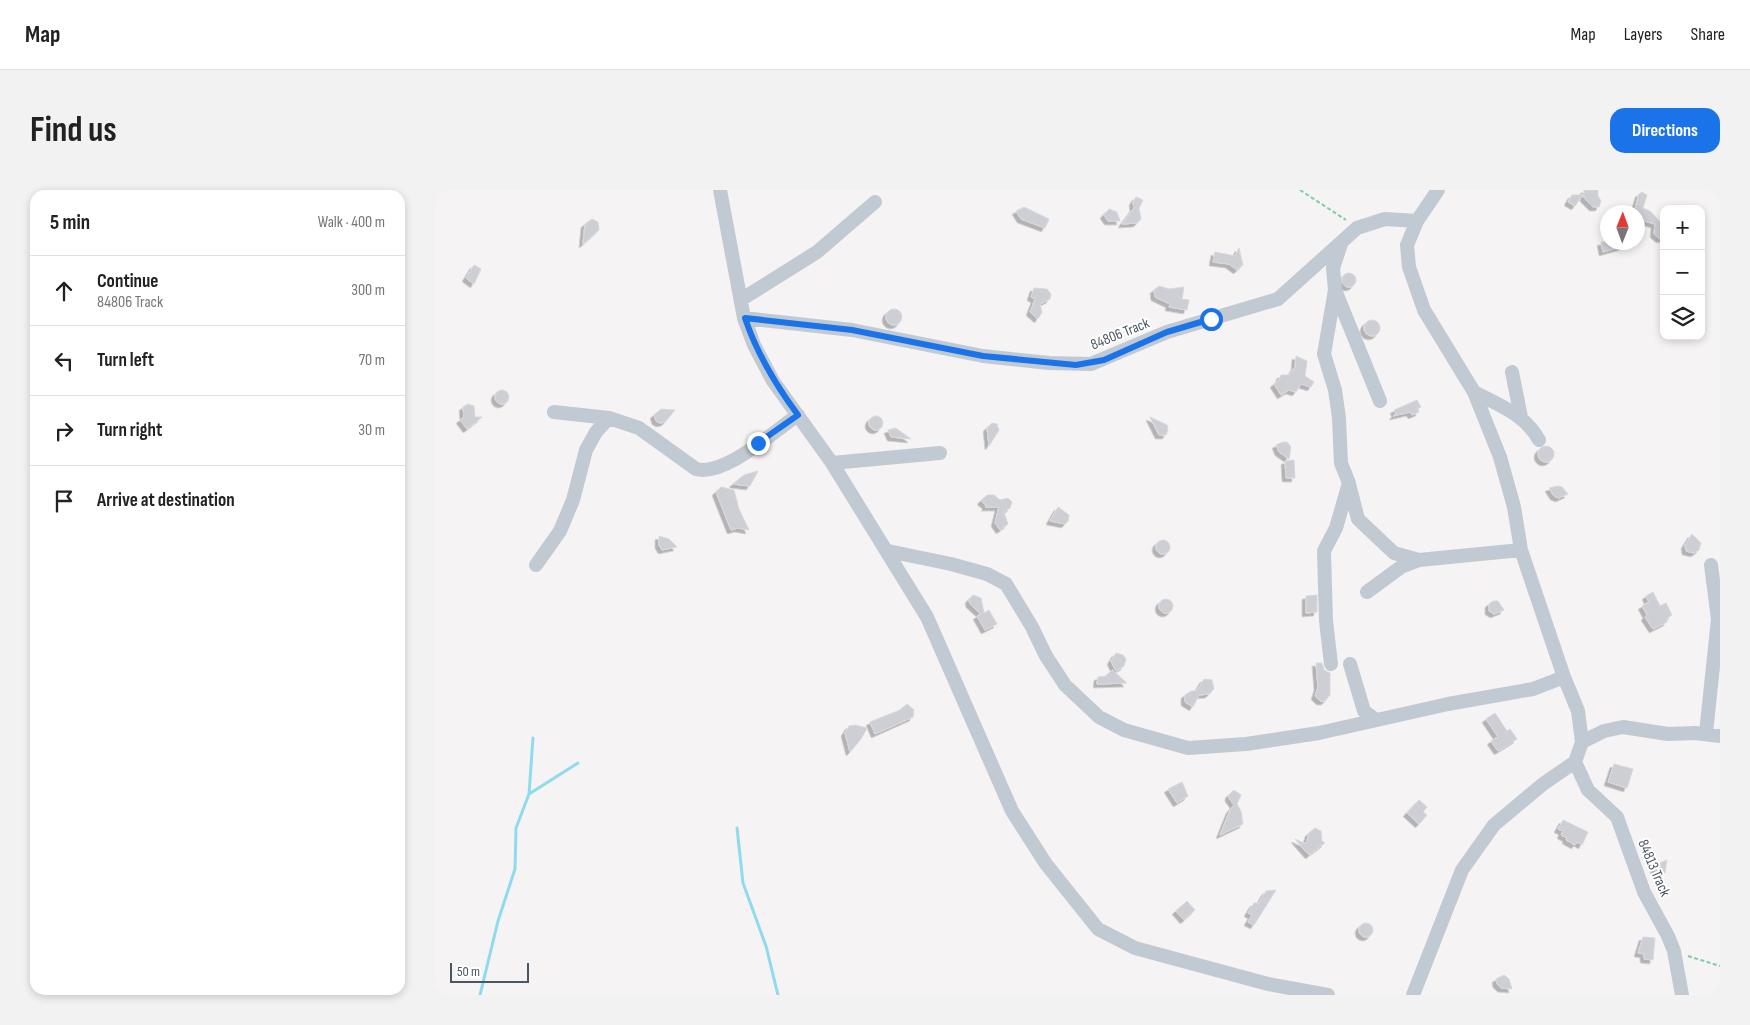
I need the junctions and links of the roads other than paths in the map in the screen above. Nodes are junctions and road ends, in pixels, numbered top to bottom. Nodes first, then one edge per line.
1 (719, 190) edge
2 (1438, 190) edge
3 (875, 202) dead end
4 (1417, 221) junction
5 (1343, 241) junction
6 (1335, 290) junction
7 (742, 299) junction
8 (745, 318) junction
9 (1512, 372) dead end
10 (1474, 392) junction
11 (1380, 401) dead end
12 (555, 412) dead end
13 (798, 415) junction
14 (1521, 417) junction
15 (609, 418) junction
16 (1539, 440) dead end
17 (940, 453) dead end
18 (832, 463) junction
19 (1349, 483) junction
20 (1521, 550) junction
21 (888, 551) junction
22 (1419, 560) junction
23 (536, 565) dead end
24 (1711, 565) dead end
25 (1367, 592) dead end
26 (1331, 664) dead end
27 (1350, 664) dead end
28 (1564, 677) junction
29 (1376, 720) junction
30 (1706, 734) junction
31 (1720, 736) edge
32 (1582, 742) junction
33 (1575, 762) junction
34 (1327, 995) edge
35 (1413, 995) edge
36 (1682, 995) edge

1 - 7 street
2 - 4 street
3 - 7 street
4 - 5 street, 84806 Track
4 - 10 street
5 - 6 street
5 - 8 street, 84806 Track
6 - 11 street
6 - 19 street
7 - 8 street
8 - 13 street
9 - 14 street
10 - 14 street
10 - 20 street
12 - 15 street
13 - 15 street
13 - 18 street
14 - 16 street
15 - 23 street
17 - 18 street
18 - 21 street
19 - 22 street
19 - 26 street
20 - 22 street
20 - 28 street
21 - 29 street
21 - 34 street
22 - 25 street
24 - 30 street
27 - 29 street
28 - 29 street
28 - 32 street
30 - 31 street
30 - 32 street
32 - 33 street
33 - 35 street
33 - 36 street, 84813 Track

